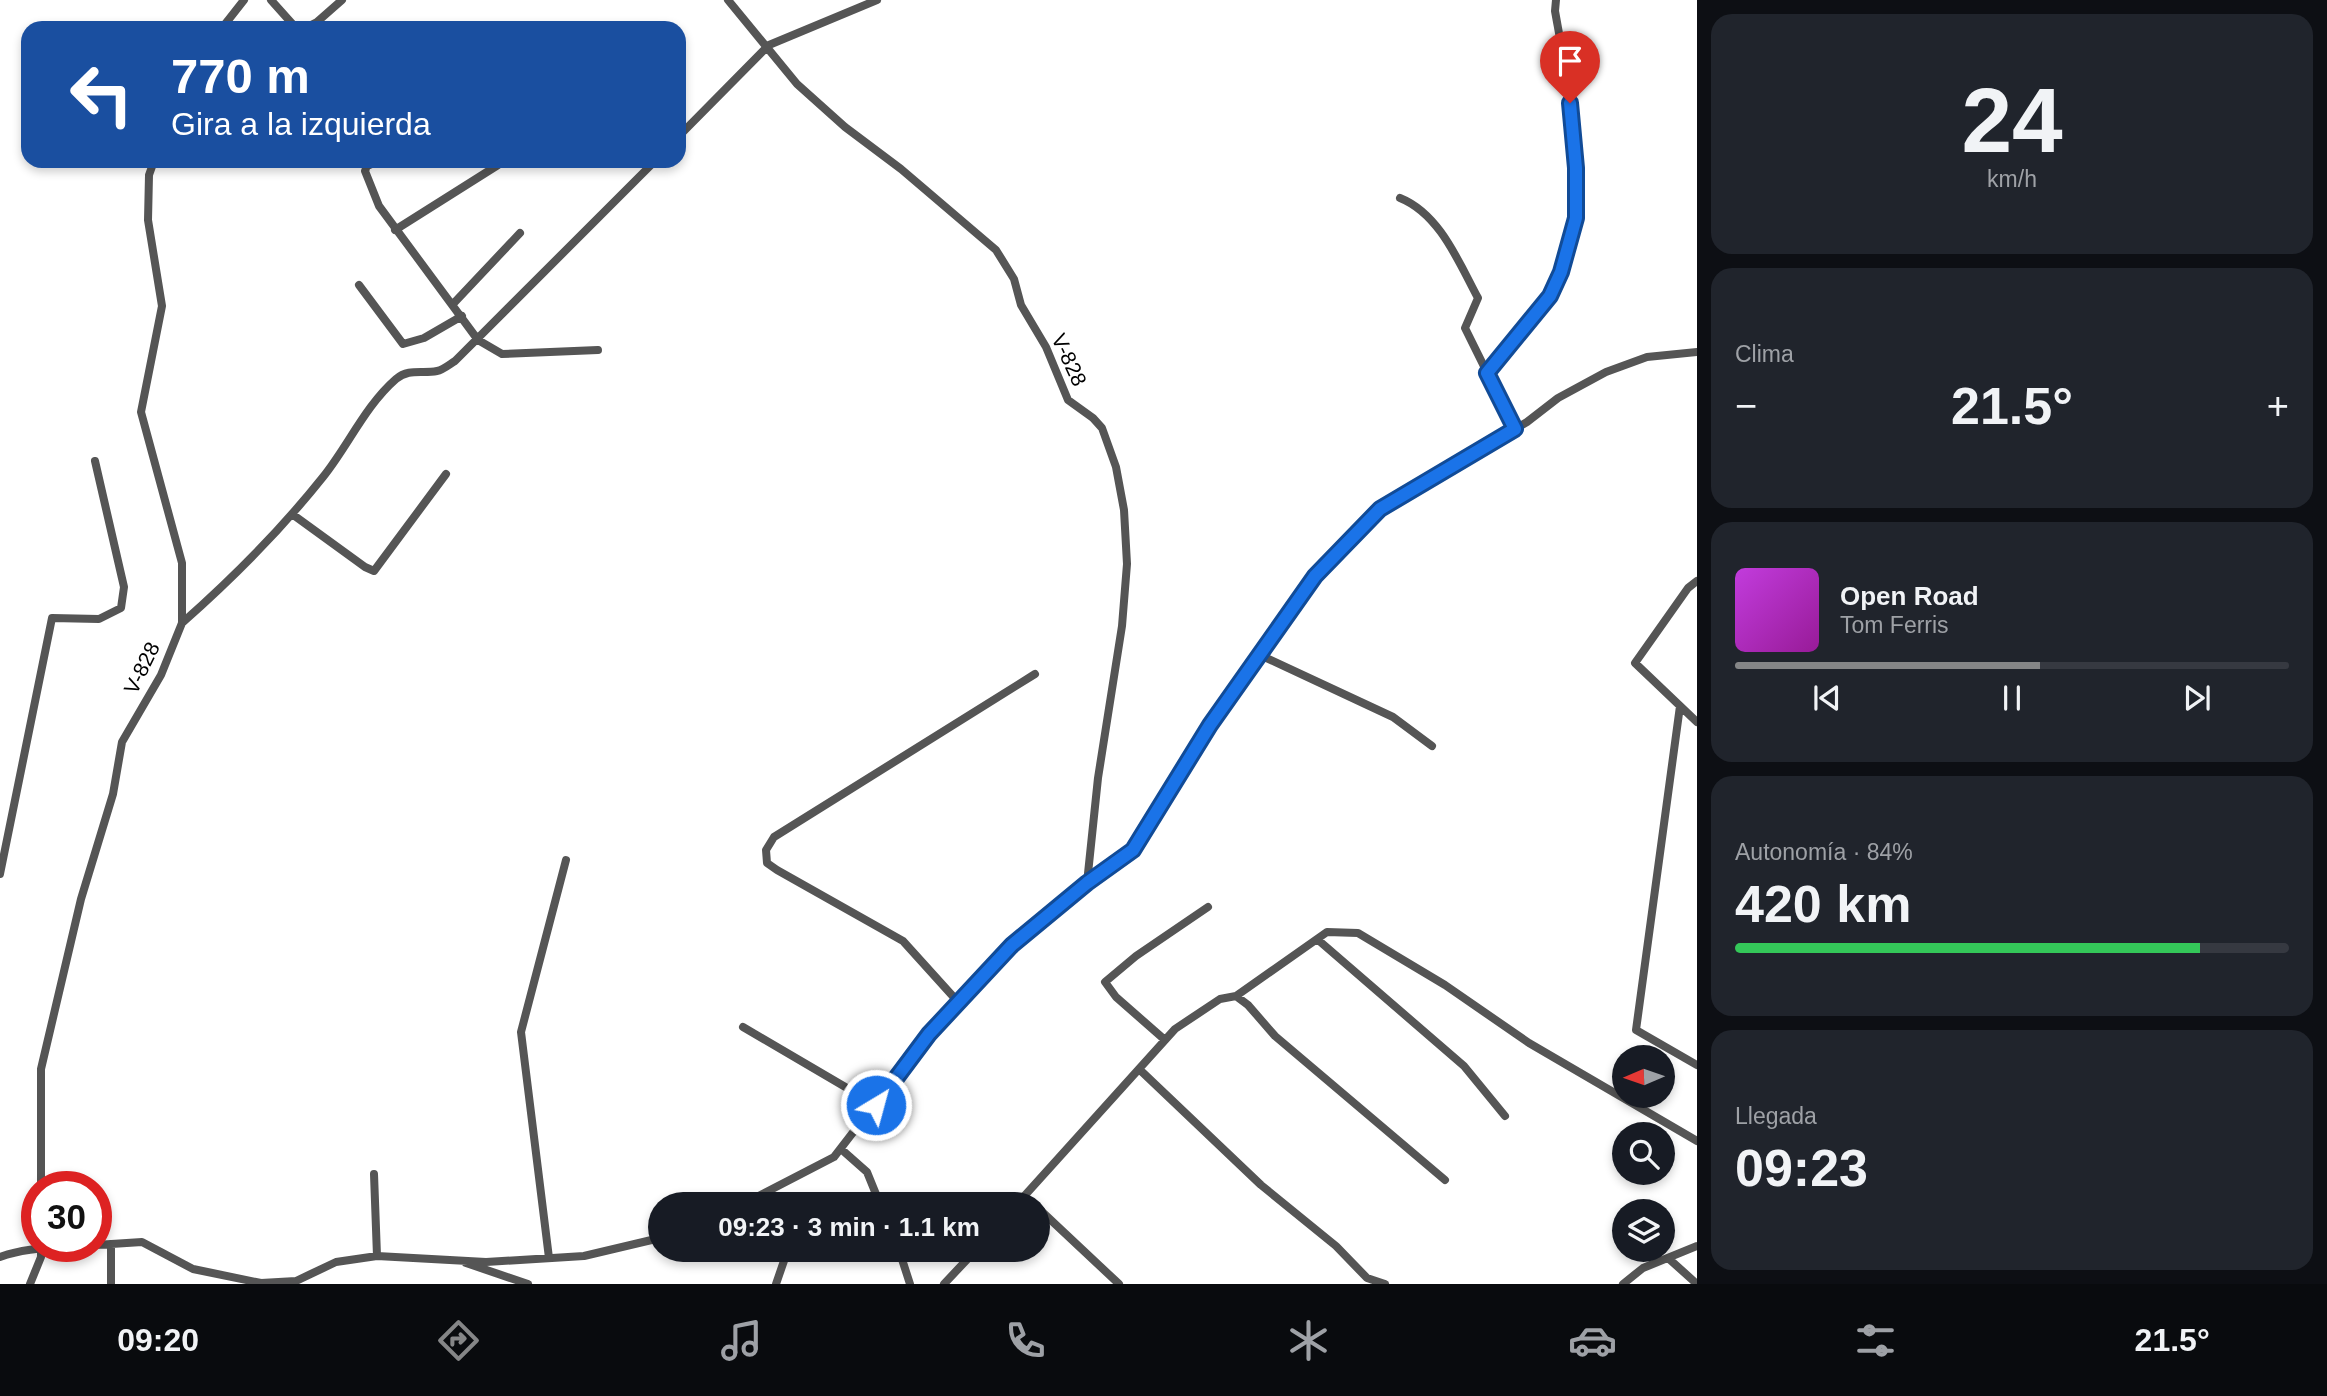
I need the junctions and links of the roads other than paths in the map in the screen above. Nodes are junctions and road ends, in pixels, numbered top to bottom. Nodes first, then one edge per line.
1 (244, 0) edge
2 (271, 0) edge
3 (342, 0) edge
4 (728, 0) edge
5 (877, 0) edge
6 (1556, 0) edge
7 (228, 21) edge
8 (290, 21) edge
9 (318, 21) edge
10 (766, 48) junction
11 (686, 129) edge
12 (151, 168) edge
13 (366, 168) edge
14 (493, 168) edge
15 (648, 168) edge
16 (1400, 198) dead end
17 (395, 230) junction
18 (520, 233) dead end
19 (359, 285) dead end
20 (453, 304) junction
21 (462, 316) junction
22 (478, 340) junction
23 (598, 350) dead end
24 (1697, 352) edge
25 (1487, 373) junction
26 (1515, 429) junction
27 (95, 461) dead end
28 (446, 474) dead end
29 (292, 514) junction
30 (1697, 580) edge
31 (182, 623) junction
32 (1260, 654) junction
33 (1035, 674) dead end
34 (1680, 706) junction
35 (1697, 722) edge
36 (1432, 746) dead end
37 (566, 860) dead end
38 (0, 874) edge
39 (1087, 883) junction
40 (1208, 907) dead end
41 (1317, 939) junction
42 (1236, 996) junction
43 (958, 1003) junction
44 (743, 1027) dead end
45 (1165, 1040) junction
46 (1697, 1065) edge
47 (1139, 1069) junction
48 (876, 1105) junction
49 (1505, 1116) dead end
50 (1697, 1141) edge
51 (841, 1149) junction
52 (41, 1171) edge
53 (374, 1174) dead end
54 (1445, 1180) dead end
55 (766, 1192) edge
56 (875, 1192) edge
57 (1028, 1192) edge
58 (1050, 1219) edge
59 (648, 1241) edge
60 (112, 1244) edge
61 (1697, 1247) edge
62 (21, 1251) edge
63 (1675, 1255) edge
64 (377, 1256) junction
65 (0, 1257) edge
66 (549, 1258) junction
67 (457, 1260) junction
68 (39, 1262) edge
69 (111, 1262) edge
70 (784, 1262) edge
71 (903, 1262) edge
72 (965, 1262) edge
73 (1658, 1262) edge
74 (1672, 1262) edge
75 (30, 1284) edge
76 (111, 1284) edge
77 (527, 1284) edge
78 (776, 1284) edge
79 (910, 1284) edge
80 (944, 1284) edge
81 (1119, 1284) edge
82 (1385, 1284) edge
83 (1623, 1284) edge
84 (1697, 1284) edge

1 - 7 street
2 - 8 street
3 - 9 street
4 - 10 street, V-828
5 - 10 street
6 - 25 street
10 - 11 street
10 - 39 street, V-828
12 - 31 street, V-828
13 - 17 street
14 - 17 street
15 - 22 street
16 - 25 street
17 - 20 street
18 - 20 street
19 - 21 street
20 - 21 street
21 - 22 street
22 - 23 street
22 - 29 street
24 - 26 street
25 - 26 street
26 - 32 street
27 - 38 street
28 - 29 street
29 - 31 street
30 - 34 street
31 - 52 street, V-828
32 - 36 street
32 - 39 street
33 - 43 street
34 - 35 street
34 - 46 street
37 - 66 street
39 - 43 street
40 - 45 street
41 - 42 street
41 - 49 street
41 - 50 street
42 - 45 street
42 - 54 street
43 - 48 street
44 - 48 street
45 - 47 street
47 - 57 street
47 - 82 street
48 - 51 street
51 - 55 street
51 - 56 street
53 - 64 street
58 - 81 street
59 - 66 street
60 - 64 street
61 - 63 street
62 - 65 street
64 - 67 street
66 - 67 street
67 - 77 street
68 - 75 street
69 - 76 street
70 - 78 street
71 - 79 street
72 - 80 street
73 - 83 street
74 - 84 street

